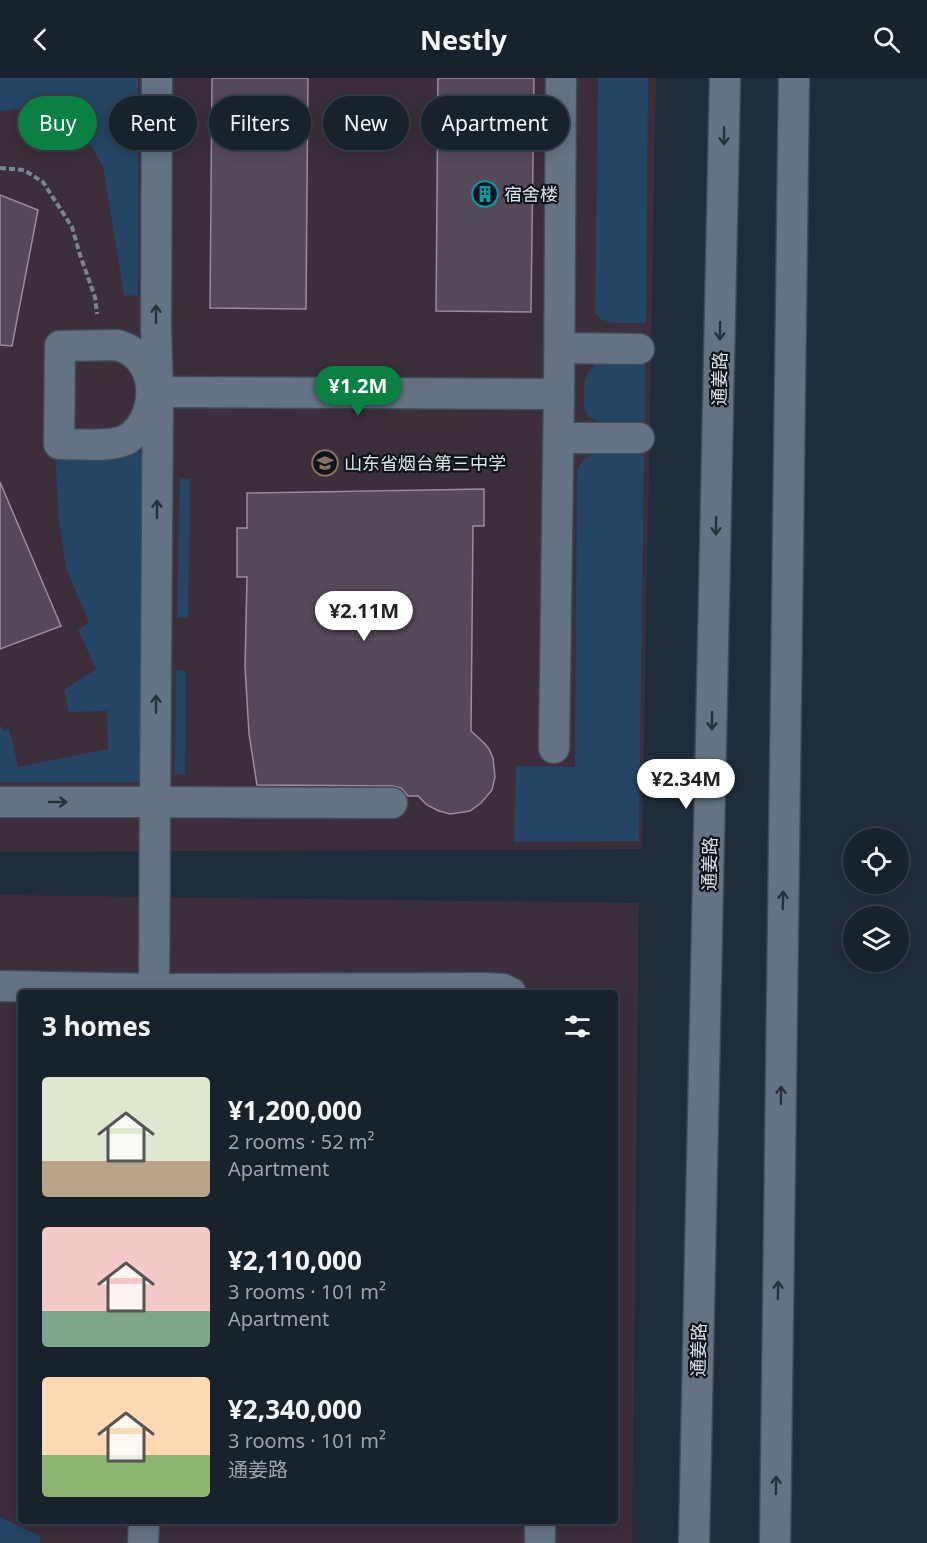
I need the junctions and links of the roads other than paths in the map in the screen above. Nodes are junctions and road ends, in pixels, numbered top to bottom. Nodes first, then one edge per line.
1 (157, 78) edge
2 (561, 78) edge
3 (725, 78) edge
4 (795, 78) edge
5 (560, 348) junction
6 (639, 349) dead end
7 (559, 394) junction
8 (155, 395) junction
9 (559, 438) junction
10 (639, 438) dead end
11 (554, 748) dead end
12 (0, 802) edge
13 (155, 802) junction
14 (392, 803) dead end
15 (0, 986) edge
16 (123, 990) edge
17 (154, 990) edge
18 (264, 990) edge
19 (504, 990) edge
20 (144, 1524) edge
21 (540, 1524) edge
22 (143, 1543) edge
23 (540, 1543) edge
24 (694, 1543) edge
25 (775, 1543) edge

8 -> 1 street
2 - 5 street
3 -> 24 street, 通姜路
25 -> 4 street
5 - 6 street
5 - 7 street
7 - 8 street
7 - 9 street
13 -> 8 street
9 - 10 street
9 - 11 street
12 -> 13 street
13 - 14 street
13 - 17 street
15 - 16 street
18 - 19 street
20 - 22 street
21 - 23 street

